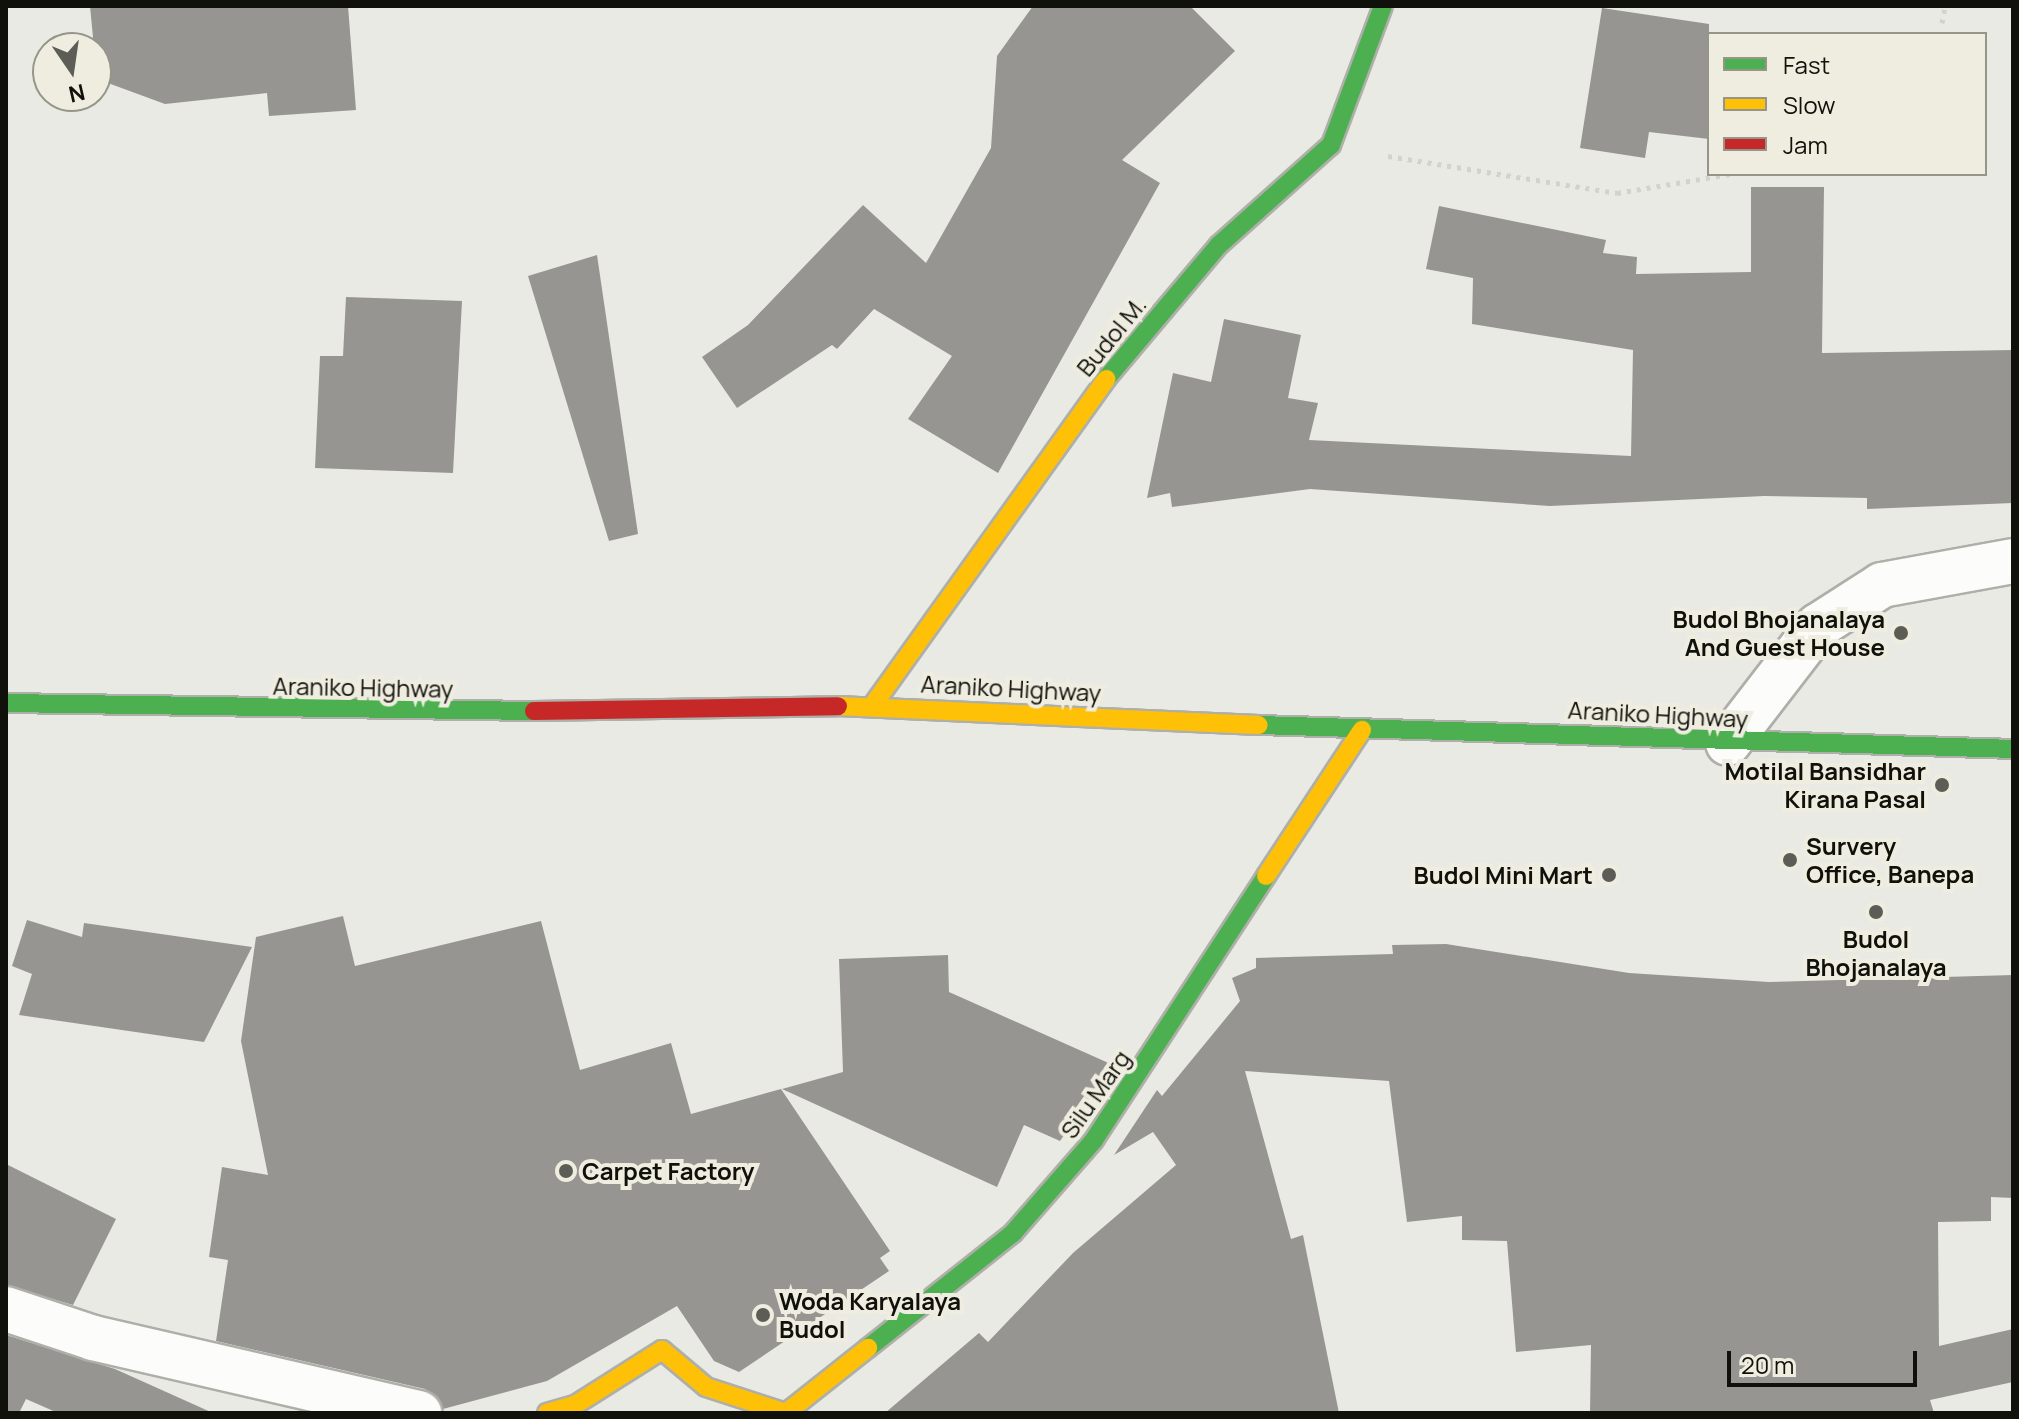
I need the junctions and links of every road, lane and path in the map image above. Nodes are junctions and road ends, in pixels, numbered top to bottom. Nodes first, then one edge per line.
1 (1383, 6) edge
2 (1945, 6) edge
3 (1942, 23) dead end
4 (1331, 145) junction
5 (1718, 176) edge
6 (2013, 561) edge
7 (6, 703) edge
8 (873, 705) junction
9 (1362, 730) junction
10 (1728, 743) junction
11 (2013, 749) edge
12 (6, 1309) edge
13 (419, 1413) edge
14 (547, 1413) edge
15 (786, 1413) edge

1 - 4 main road, Budol M.
2 - 3 path
4 - 5 path
4 - 8 main road, Budol M.
6 - 10 street
7 - 8 main road, Araniko Highway
8 - 9 main road, Araniko Highway
9 - 10 main road, Araniko Highway
9 - 15 main road, Silu Marg
10 - 11 main road, Araniko Highway
12 - 13 street
14 - 15 main road

